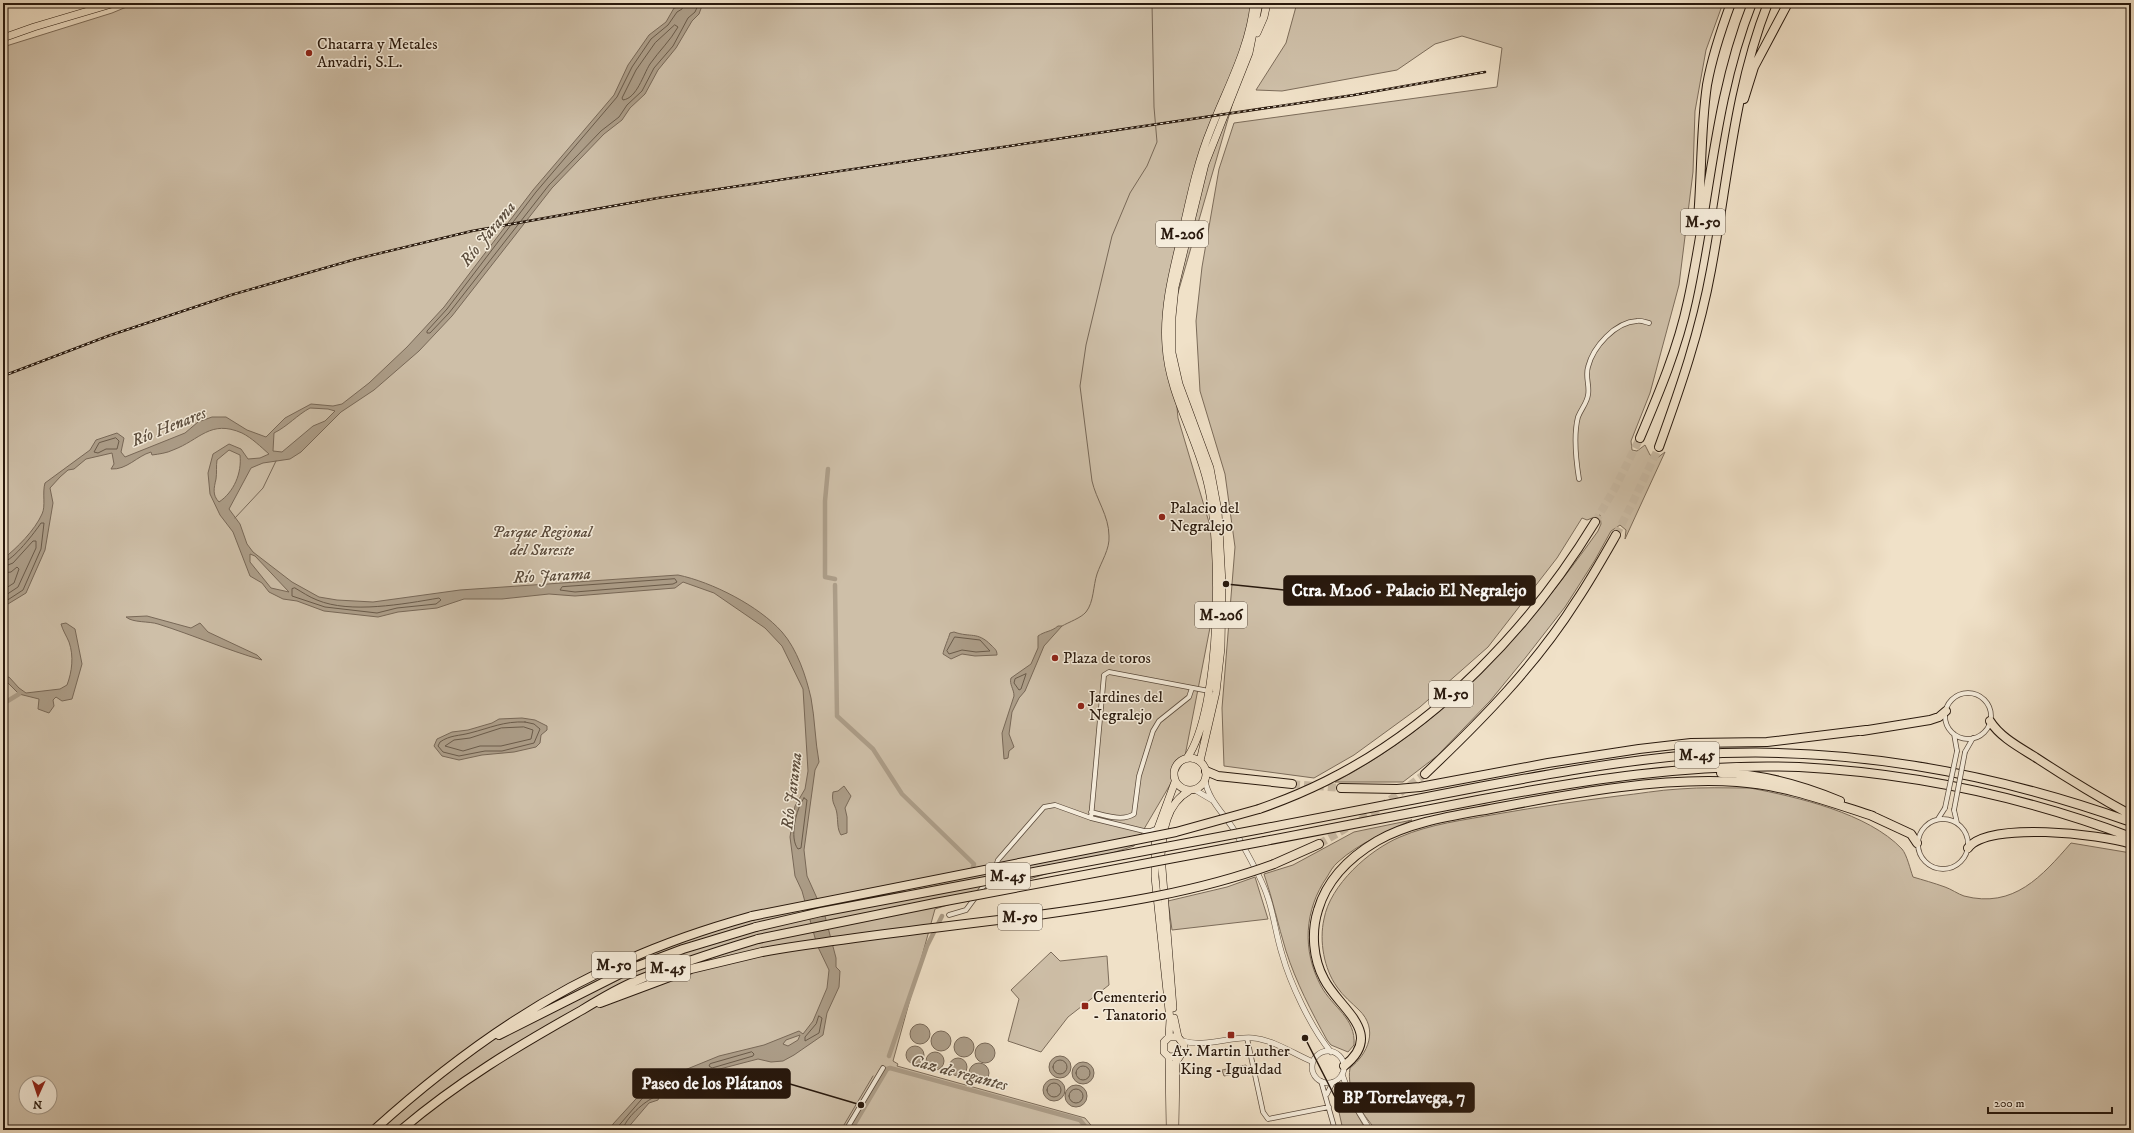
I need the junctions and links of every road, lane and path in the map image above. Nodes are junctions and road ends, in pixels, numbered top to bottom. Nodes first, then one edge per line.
1 (115, 3) edge
2 (1254, 3) edge
3 (1259, 3) edge
4 (1267, 3) edge
5 (1731, 3) edge
6 (1752, 3) edge
7 (1768, 3) edge
8 (1788, 3) edge
9 (3, 38) edge
10 (1248, 53) junction
11 (1735, 124) junction
12 (1688, 302) junction
13 (1649, 323) dead end
14 (1640, 438) tunnel mouth
15 (1659, 447) tunnel mouth
16 (1579, 479) dead end
17 (1595, 522) tunnel mouth
18 (1616, 534) tunnel mouth
19 (1192, 688) junction
20 (1209, 691) junction
21 (1946, 711) junction
22 (1990, 721) junction
23 (1866, 730) junction
24 (1954, 734) junction
25 (1973, 738) junction
26 (1736, 754) junction
27 (1187, 758) junction
28 (1200, 761) junction
29 (1691, 770) junction
30 (1425, 774) tunnel mouth
31 (1206, 776) junction
32 (1175, 782) junction
33 (1292, 784) tunnel mouth
34 (1341, 788) tunnel mouth
35 (1192, 790) junction
36 (1214, 802) junction
37 (1091, 812) junction
38 (2131, 815) edge
39 (1873, 816) junction
40 (1091, 818) junction
41 (1938, 819) junction
42 (1957, 822) junction
43 (2131, 822) edge
44 (1158, 828) junction
45 (1144, 830) junction
46 (2131, 837) edge
47 (1917, 842) junction
48 (1319, 844) tunnel mouth
49 (2131, 844) edge
50 (1155, 845) junction
51 (1968, 848) junction
52 (949, 915) dead end
53 (583, 1009) junction
54 (1169, 1037) junction
55 (1247, 1038) junction
56 (1180, 1039) junction
57 (488, 1040) junction
58 (1321, 1040) junction
59 (1199, 1043) junction
60 (1331, 1052) junction
61 (1182, 1053) junction
62 (1322, 1053) junction
63 (1169, 1057) junction
64 (1313, 1062) junction
65 (883, 1068) dead end
66 (1343, 1070) junction
67 (1321, 1081) junction
68 (1334, 1082) junction
69 (1327, 1097) junction
70 (1351, 1099) junction
71 (1329, 1107) junction
72 (374, 1130) edge
73 (401, 1130) edge
74 (846, 1130) edge
75 (1170, 1130) edge
76 (1175, 1130) edge
77 (1334, 1130) edge
78 (1370, 1130) edge

1 - 9 main road
2 - 20 main road, M-206
3 - 10 main road, M-206
4 - 10 main road
5 - 12 highway
6 - 12 highway, M-50
7 - 11 highway, M-50
8 - 11 highway
10 - 28 main road, M-206
11 - 15 highway, M-50
12 - 14 highway, M-50
13 - 16 street
17 - 57 highway, M-50, bridge
18 - 30 highway, M-50
19 - 20 street
19 - 37 street
19 - 37 street
20 - 27 main road, M-206
21 - 22 street
21 - 23 highway
21 - 24 street
22 - 25 street
22 - 38 highway
23 - 26 highway
23 - 34 highway
24 - 25 street
24 - 41 street, bridge
25 - 42 street, bridge
26 - 43 highway, M-45
26 - 57 highway, M-45, bridge
27 - 28 main road
27 - 32 main road, M-206
28 - 31 main road
29 - 39 highway
29 - 46 highway, M-45
29 - 53 highway, M-45, bridge
31 - 33 highway
31 - 35 main road
31 - 36 street
32 - 35 main road
32 - 44 main road, M-206
35 - 36 street
35 - 56 main road
36 - 58 street
37 - 40 street
39 - 47 highway
39 - 66 highway
40 - 45 street
40 - 52 street
41 - 42 street
41 - 47 street
42 - 51 street
44 - 45 street
44 - 50 main road, M-206
45 - 50 street
47 - 51 street
48 - 53 highway, M-50, bridge
49 - 51 highway
50 - 54 main road, M-206
53 - 73 highway, M-50
54 - 56 main road
54 - 63 main road, M-206
55 - 59 street
55 - 64 street
55 - 71 street
56 - 59 street
56 - 61 main road
57 - 72 highway, M-50
58 - 60 street
58 - 62 street
59 - 61 street
60 - 62 street
60 - 66 street
61 - 63 main road
61 - 76 main road
62 - 64 street
63 - 75 main road, M-206
64 - 67 street
65 - 74 street
66 - 68 street
66 - 70 street
67 - 68 street
67 - 69 street
68 - 69 street
68 - 70 street
69 - 71 street
70 - 78 street
71 - 77 street

